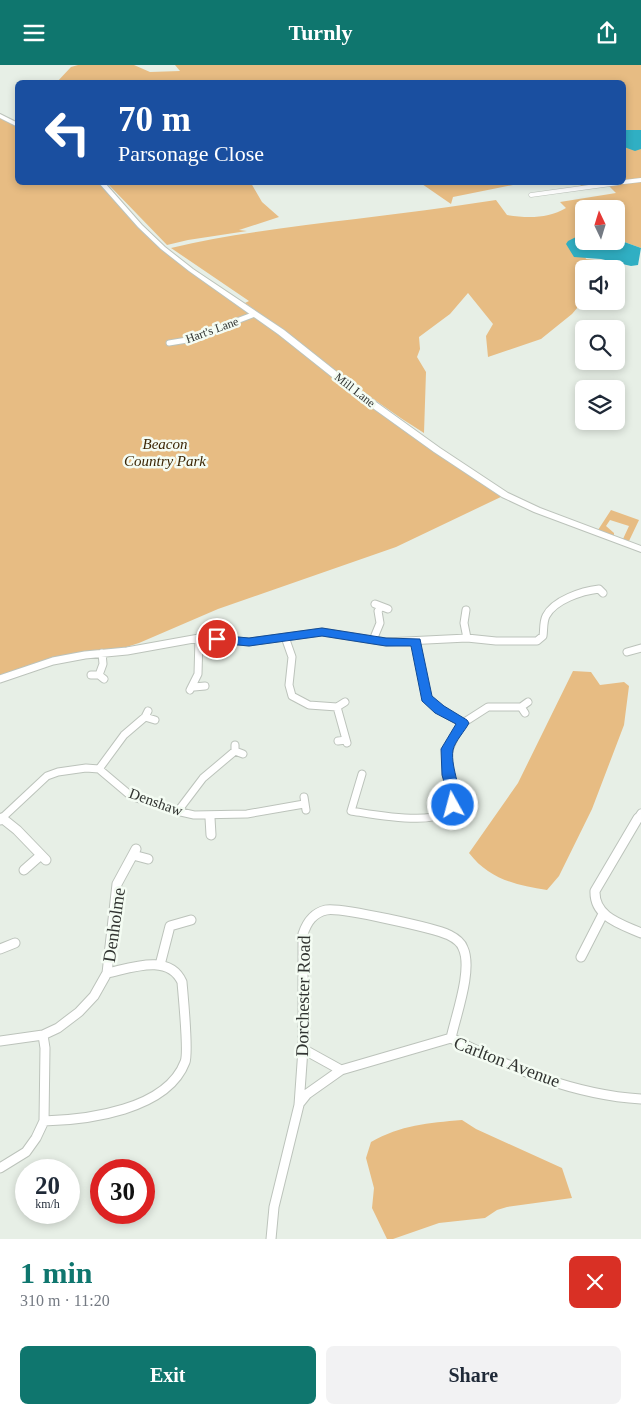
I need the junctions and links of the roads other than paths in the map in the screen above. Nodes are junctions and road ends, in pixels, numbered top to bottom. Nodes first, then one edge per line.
1 (0, 116) edge
2 (15, 124) edge
3 (641, 180) edge
4 (626, 182) edge
5 (104, 185) edge
6 (605, 185) edge
7 (530, 195) dead end
8 (255, 314) junction
9 (169, 343) dead end
10 (641, 549) edge
11 (601, 588) dead end
12 (382, 607) dead end
13 (466, 610) dead end
14 (285, 637) junction
15 (466, 637) junction
16 (199, 638) junction
17 (373, 640) junction
18 (416, 642) junction
19 (641, 648) edge
20 (627, 652) dead end
21 (102, 653) junction
22 (91, 675) dead end
23 (0, 679) edge
24 (205, 686) dead end
25 (345, 702) dead end
26 (337, 707) junction
27 (524, 707) dead end
28 (154, 720) dead end
29 (463, 723) junction
30 (344, 741) dead end
31 (243, 754) dead end
32 (99, 769) junction
33 (363, 774) dead end
34 (305, 804) dead end
35 (178, 811) junction
36 (641, 813) edge
37 (210, 815) junction
38 (1, 819) edge
39 (211, 835) dead end
40 (148, 859) dead end
41 (24, 870) dead end
42 (603, 914) junction
43 (191, 920) dead end
44 (161, 921) dead end
45 (170, 926) junction
46 (641, 933) edge
47 (15, 943) dead end
48 (0, 949) edge
49 (580, 957) dead end
50 (160, 965) junction
51 (107, 973) junction
52 (43, 1035) junction
53 (450, 1038) junction
54 (0, 1041) edge
55 (303, 1049) junction
56 (341, 1070) junction
57 (641, 1099) edge
58 (299, 1105) junction
59 (44, 1121) junction
60 (0, 1168) edge
61 (271, 1239) edge

1 - 2 street
3 - 4 street
5 - 8 street, Mill Lane
6 - 7 street
8 - 9 street, Hart's Lane
8 - 10 street, Mill Lane
11 - 15 street
12 - 17 street
13 - 15 street
14 - 16 street
14 - 17 street
14 - 26 street
15 - 18 street
16 - 21 street
16 - 24 street
17 - 18 street
18 - 29 street
19 - 20 street
21 - 22 street
21 - 23 street
25 - 26 street
26 - 30 street
27 - 29 street
28 - 32 street
29 - 33 street
31 - 35 street
32 - 35 street, Denshaw
32 - 38 street
34 - 37 street, Denshaw
35 - 37 street, Denshaw
36 - 42 street
37 - 39 street
38 - 41 street
40 - 51 street, Denholme
42 - 46 street
42 - 49 street
43 - 45 street
44 - 45 street
45 - 50 street
47 - 48 street
50 - 51 street
50 - 59 street
51 - 52 street, Denholme
52 - 54 street, Denholme
52 - 59 street
53 - 55 street, Dorchester Road
53 - 56 street, Carlton Avenue
53 - 57 street, Carlton Avenue
55 - 56 street
55 - 58 street, Dorchester Road
56 - 58 street, Carlton Avenue
58 - 61 street, Dorchester Road
59 - 60 street

